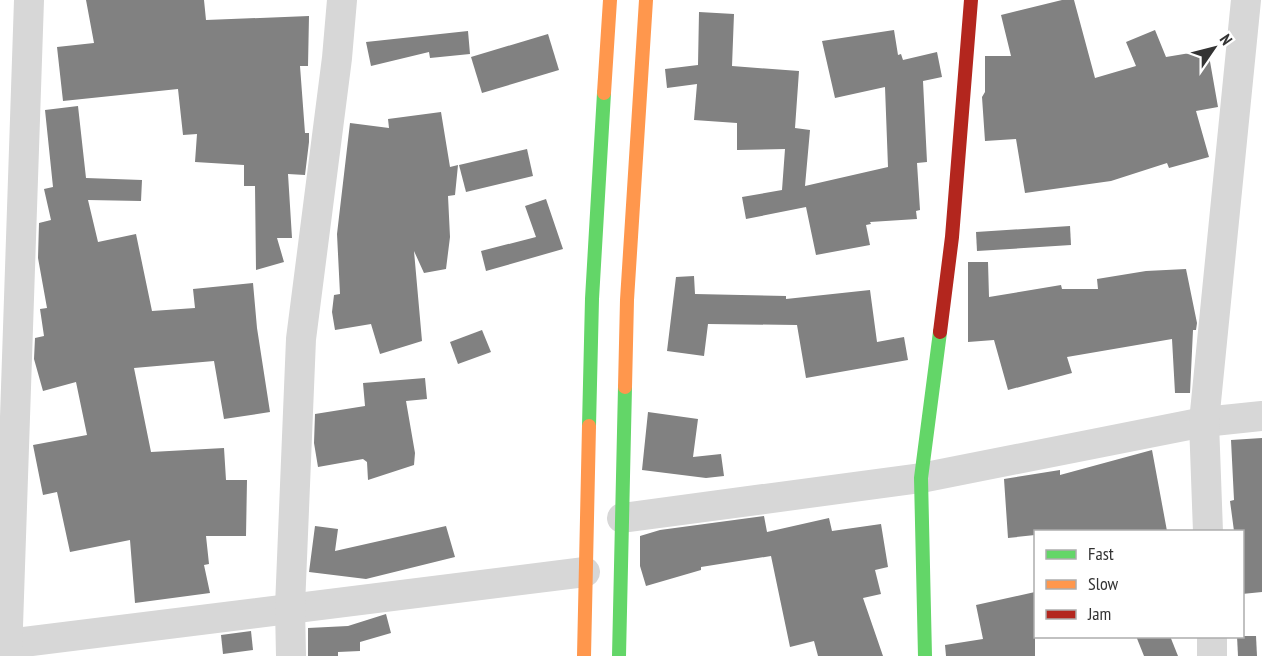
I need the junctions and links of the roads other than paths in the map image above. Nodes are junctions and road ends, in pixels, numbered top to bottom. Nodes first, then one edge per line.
1 (29, 0) edge
2 (342, 0) edge
3 (610, 0) edge
4 (646, 0) edge
5 (971, 0) edge
6 (1246, 0) edge
7 (1262, 416) edge
8 (1204, 422) junction
9 (921, 478) junction
10 (622, 518) junction
11 (1208, 530) edge
12 (585, 572) junction
13 (290, 607) junction
14 (1212, 638) edge
15 (7, 650) edge
16 (291, 656) edge
17 (584, 656) edge
18 (619, 656) edge
19 (925, 656) edge
20 (1212, 656) edge

1 - 15 street
2 - 13 street
3 - 12 main road
4 - 10 main road
5 - 9 main road
6 - 8 street
7 - 8 street
8 - 9 street
8 - 11 street
9 - 10 street
9 - 19 main road
10 - 18 main road
12 - 13 street
12 - 17 main road
13 - 15 street
13 - 16 street
14 - 20 street

